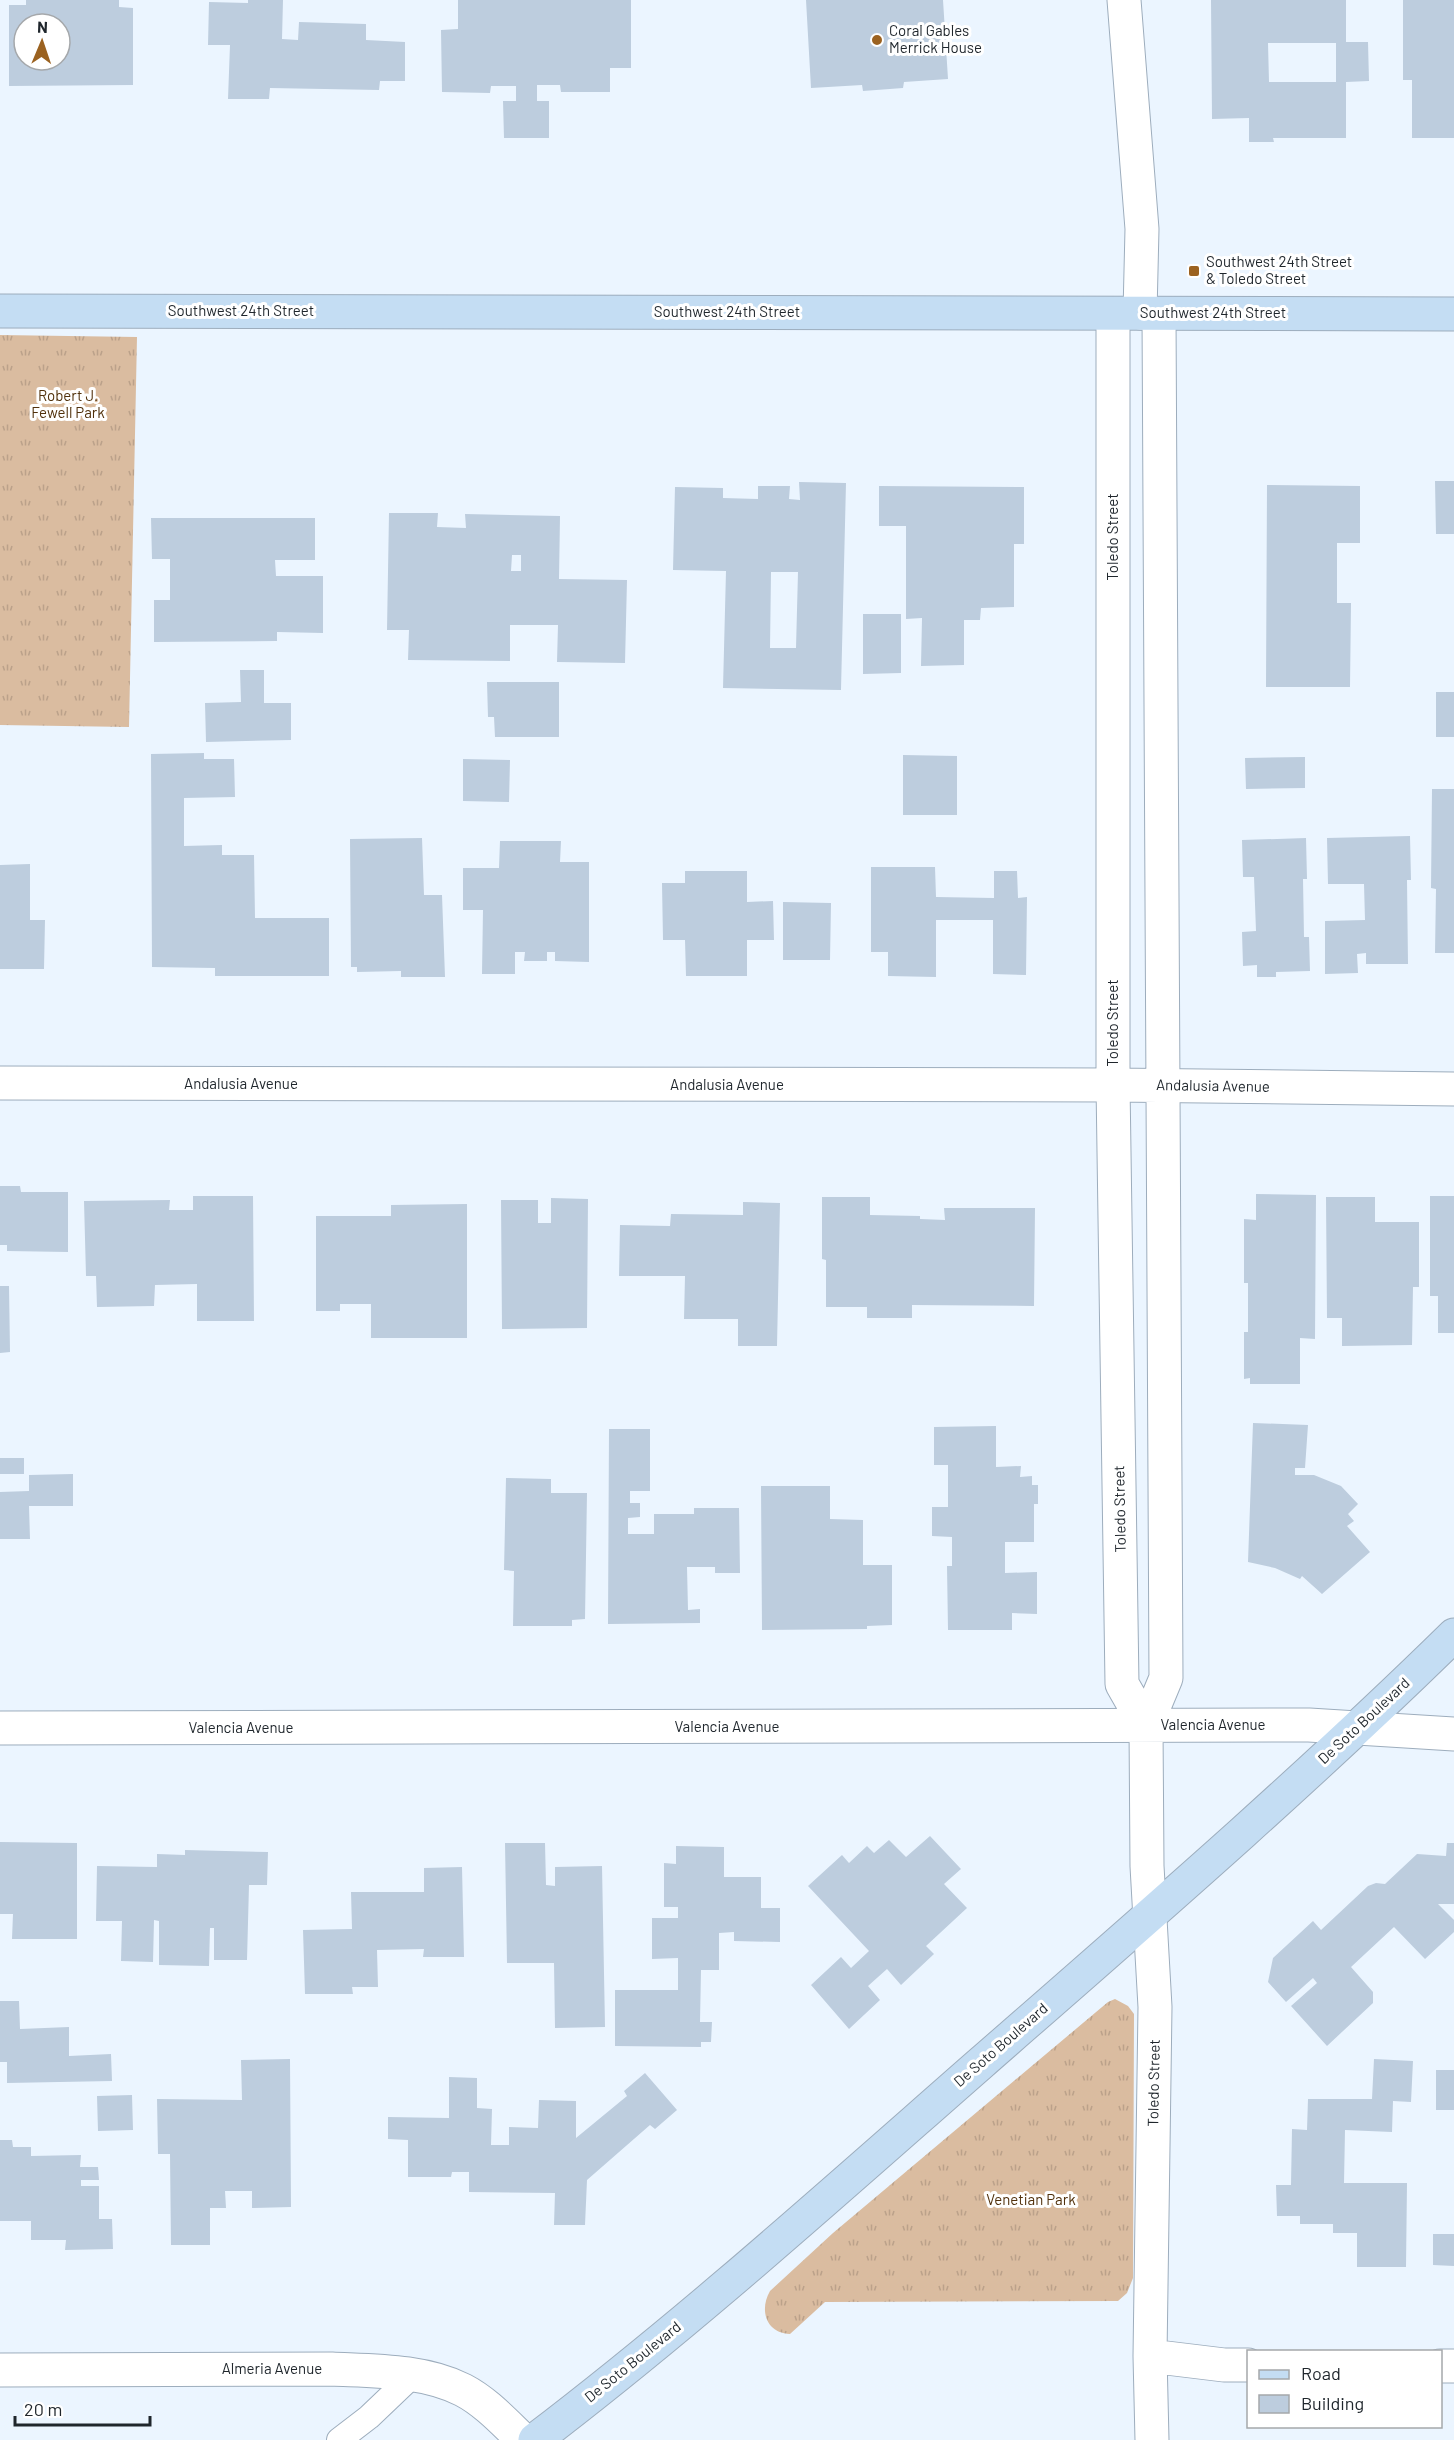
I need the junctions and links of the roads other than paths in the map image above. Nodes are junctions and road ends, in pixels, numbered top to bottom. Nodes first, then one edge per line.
1 (1124, 0) edge
2 (0, 311) edge
3 (1137, 313) junction
4 (1454, 314) edge
5 (0, 1083) edge
6 (1113, 1085) junction
7 (1162, 1086) junction
8 (1454, 1089) edge
9 (1454, 1635) edge
10 (1146, 1726) junction
11 (1361, 1727) junction
12 (0, 1728) edge
13 (1454, 1734) edge
14 (1149, 1915) junction
15 (1150, 2356) junction
16 (1247, 2365) edge
17 (0, 2370) edge
18 (412, 2376) junction
19 (339, 2440) edge
20 (523, 2440) edge
21 (535, 2440) edge
22 (1152, 2440) edge

1 - 3 street, Toledo Street
2 - 3 street, Southwest 24th Street
3 - 4 street, Southwest 24th Street
3 - 6 street, Toledo Street
3 - 7 street, Toledo Street
5 - 6 street, Andalusia Avenue
6 - 7 street, Andalusia Avenue
6 - 10 street, Toledo Street
7 - 8 street, Andalusia Avenue
7 - 10 street, Toledo Street
9 - 11 street, De Soto Boulevard
10 - 11 street, Valencia Avenue
10 - 12 street, Valencia Avenue
10 - 14 street, Toledo Street
11 - 13 street, Valencia Avenue
11 - 14 street, De Soto Boulevard
14 - 15 street, Toledo Street
14 - 21 street, De Soto Boulevard
15 - 16 street
15 - 22 street, Toledo Street
17 - 18 street, Almeria Avenue
18 - 19 lane
18 - 20 street, Almeria Avenue

